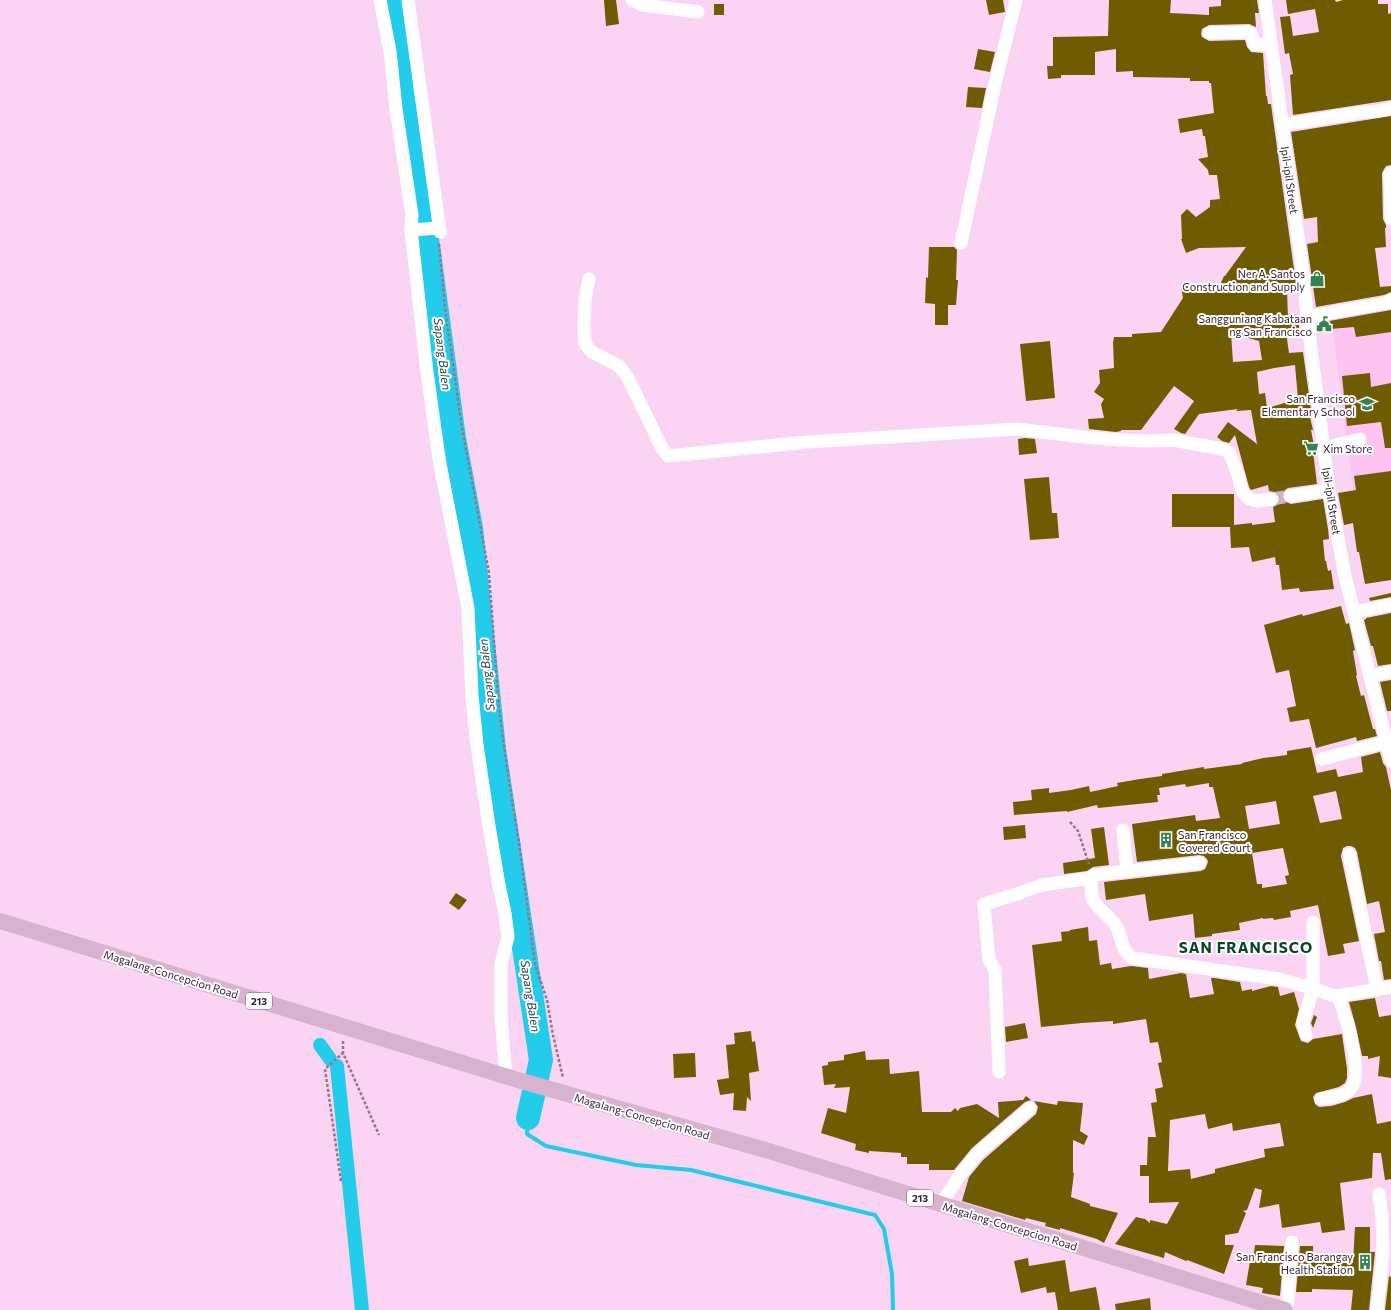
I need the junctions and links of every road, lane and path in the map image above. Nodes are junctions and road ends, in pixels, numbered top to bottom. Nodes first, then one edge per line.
1 (380, 0) edge
2 (408, 0) edge
3 (632, 0) edge
4 (1016, 0) edge
5 (1265, 0) edge
6 (698, 12) dead end
7 (1209, 33) dead end
8 (1271, 44) junction
9 (1391, 108) edge
10 (1282, 125) junction
11 (1390, 173) edge
12 (1391, 189) edge
13 (1391, 219) edge
14 (410, 230) junction
15 (439, 230) junction
16 (961, 243) dead end
17 (589, 279) dead end
18 (1391, 300) edge
19 (1307, 317) junction
20 (1360, 439) dead end
21 (1324, 448) junction
22 (1329, 490) junction
23 (1290, 496) tunnel mouth
24 (1272, 499) tunnel mouth
25 (1391, 604) edge
26 (1354, 612) junction
27 (1391, 672) edge
28 (1370, 676) junction
29 (1386, 723) edge
30 (1386, 742) junction
31 (1322, 759) dead end
32 (1391, 761) edge
33 (1070, 822) dead end
34 (1123, 830) dead end
35 (1349, 854) dead end
36 (1200, 863) dead end
37 (1127, 871) junction
38 (1093, 877) junction
39 (0, 921) edge
40 (1313, 922) dead end
41 (1313, 988) junction
42 (1387, 991) edge
43 (1338, 996) junction
44 (343, 1027) junction
45 (1306, 1035) dead end
46 (343, 1053) junction
47 (999, 1072) dead end
48 (512, 1078) junction
49 (560, 1093) junction
50 (1321, 1100) dead end
51 (1030, 1108) dead end
52 (379, 1135) dead end
53 (341, 1181) dead end
54 (1379, 1194) dead end
55 (940, 1204) junction
56 (1292, 1242) dead end
57 (1286, 1310) edge
58 (1377, 1310) edge

1 - 14 street
2 - 15 street
3 - 6 street
4 - 16 street
5 - 8 street, Ipil-ipil Street
7 - 8 street
8 - 10 street, Ipil-ipil Street
9 - 10 street
10 - 19 street, Ipil-ipil Street
11 - 12 street
12 - 13 street
14 - 15 street
14 - 48 street
15 - 49 path
17 - 24 street
18 - 19 street
19 - 21 street, Ipil-ipil Street
20 - 21 street
21 - 22 street, Ipil-ipil Street
22 - 23 street
22 - 26 street, Ipil-ipil Street
25 - 26 street
26 - 28 street, Ipil-ipil Street
27 - 28 street
28 - 29 street, Ipil-ipil Street
29 - 30 street, Ipil-ipil Street
30 - 31 street
30 - 32 street, Ipil-ipil Street
33 - 38 path
34 - 37 street
35 - 42 street
36 - 37 street
37 - 38 street
38 - 41 street
38 - 47 street
39 - 44 main road, Magalang-Concepcion Road / 213
40 - 41 street
41 - 43 street
41 - 45 street
42 - 43 street
43 - 50 street
44 - 46 path
44 - 48 main road, Magalang-Concepcion Road / 213
46 - 52 path
46 - 53 path
48 - 49 main road, Magalang-Concepcion Road / 213
49 - 55 main road, Magalang-Concepcion Road / 213
51 - 55 street
54 - 58 street
55 - 57 main road, Magalang-Concepcion Road / 213
56 - 57 street

